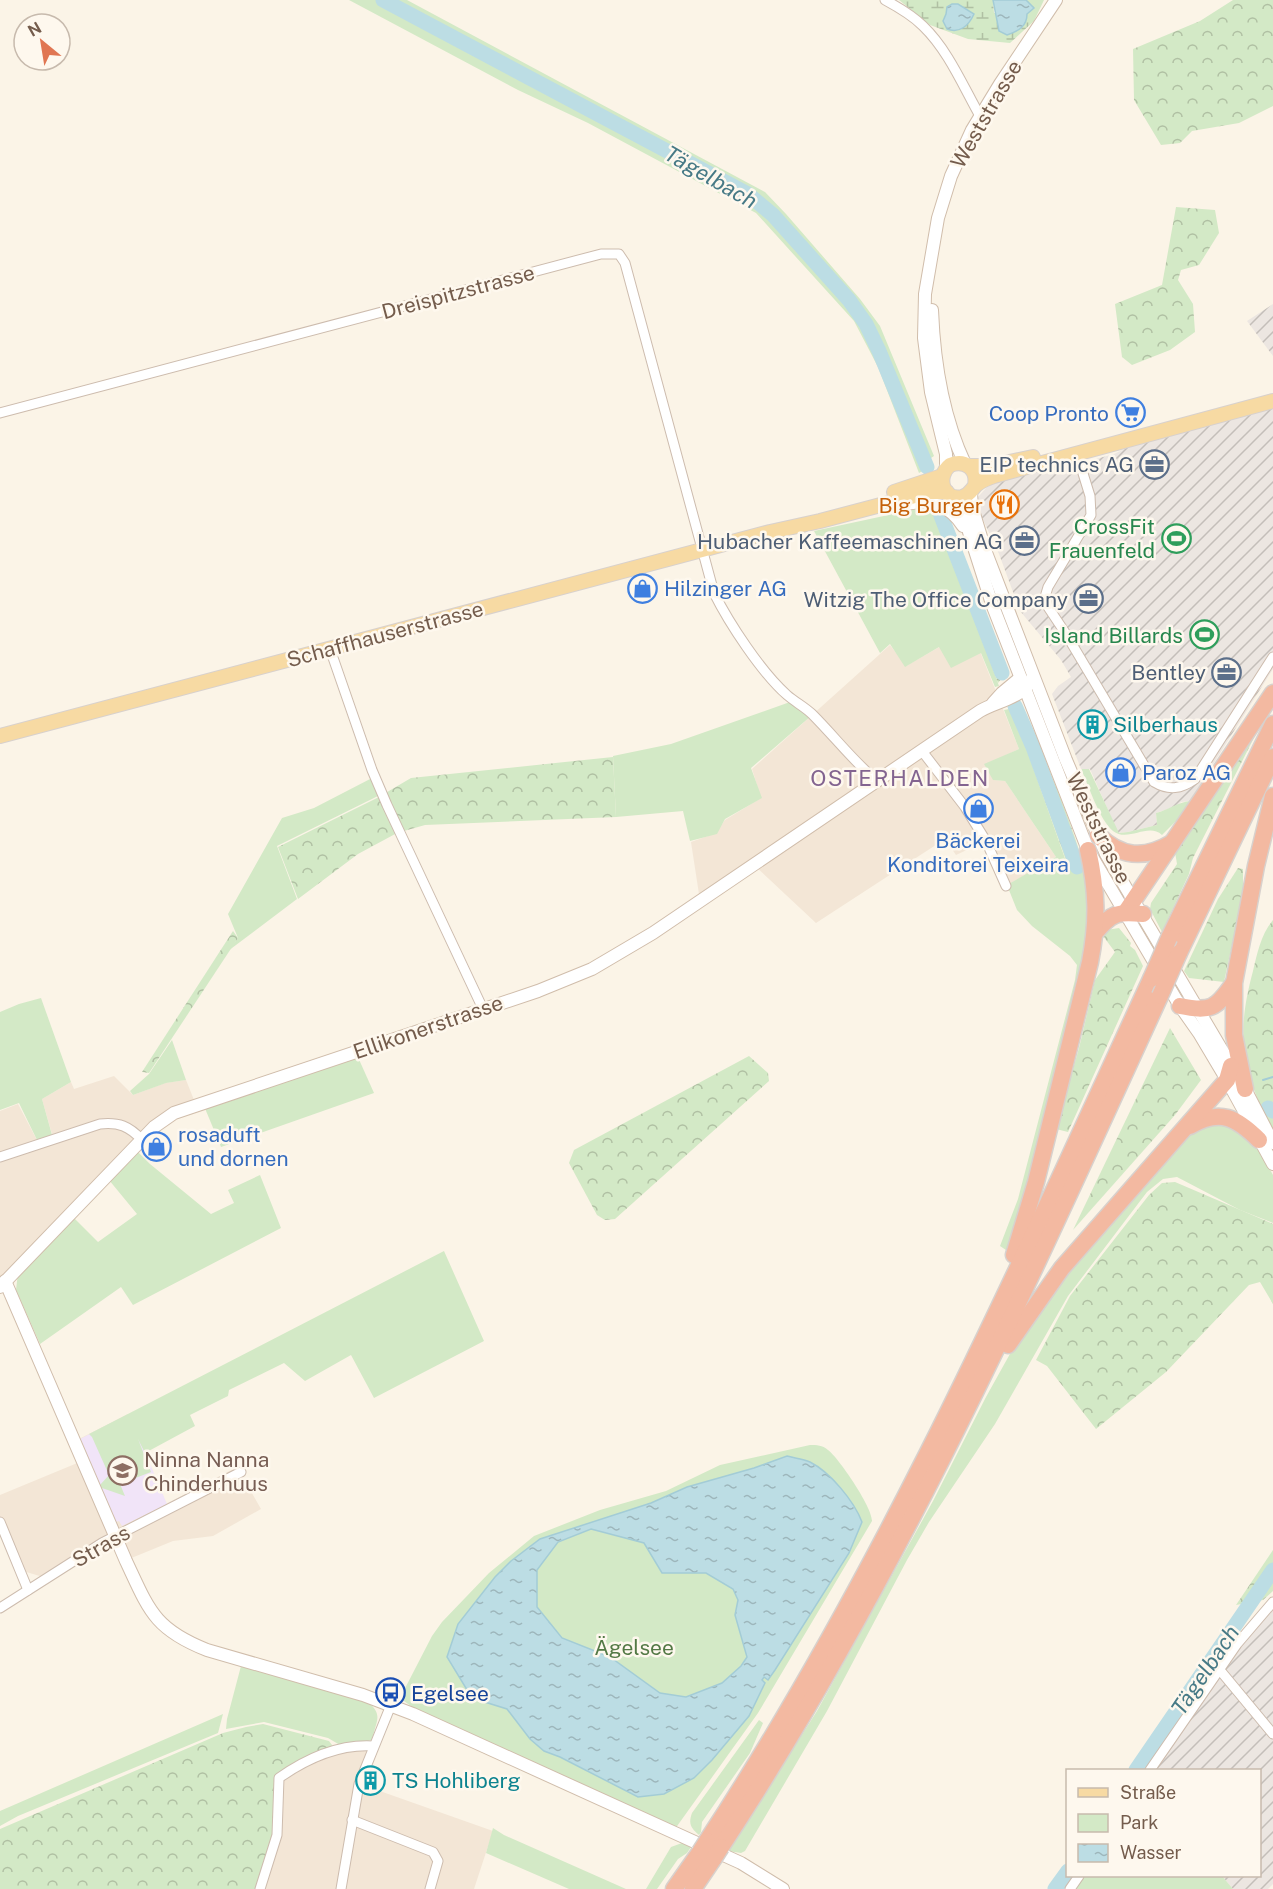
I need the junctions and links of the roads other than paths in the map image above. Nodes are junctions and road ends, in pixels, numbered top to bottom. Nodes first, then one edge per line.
1 (885, 0) edge
2 (1056, 0) edge
3 (980, 116) junction
4 (929, 271) junction
5 (1273, 401) edge
6 (0, 413) edge
7 (1129, 438) junction
8 (1077, 454) junction
9 (967, 465) junction
10 (944, 472) junction
11 (973, 489) junction
12 (949, 494) junction
13 (820, 521) junction
14 (770, 532) junction
15 (970, 537) junction
16 (701, 550) junction
17 (330, 649) junction
18 (1273, 657) edge
19 (1033, 676) junction
20 (1020, 686) junction
21 (1273, 693) edge
22 (1273, 724) edge
23 (0, 736) edge
24 (924, 753) junction
25 (1273, 758) edge
26 (877, 781) junction
27 (1273, 796) edge
28 (1098, 836) junction
29 (1172, 842) junction
30 (1088, 850) junction
31 (1006, 886) dead end
32 (1134, 909) junction
33 (1095, 933) junction
34 (1234, 983) junction
35 (1180, 1006) junction
36 (483, 1009) junction
37 (1199, 1010) junction
38 (1229, 1073) junction
39 (1245, 1089) junction
40 (1175, 1138) junction
41 (142, 1140) junction
42 (1266, 1142) edge
43 (0, 1156) edge
44 (1273, 1164) edge
45 (3, 1284) edge
46 (983, 1342) junction
47 (968, 1409) junction
48 (241, 1472) dead end
49 (0, 1522) edge
50 (116, 1537) junction
51 (28, 1590) junction
52 (1273, 1602) edge
53 (0, 1608) edge
54 (1219, 1669) junction
55 (391, 1705) junction
56 (1273, 1734) edge
57 (373, 1746) junction
58 (1151, 1769) edge
59 (352, 1820) junction
60 (710, 1849) junction
61 (260, 1889) edge
62 (341, 1889) edge
63 (430, 1889) edge
64 (675, 1889) edge
65 (693, 1889) edge
66 (783, 1889) edge

1 - 3 street
2 - 3 main road, Weststrasse
3 - 4 main road, Weststrasse
4 - 9 main road, Weststrasse
4 - 10 main road, Weststrasse
5 - 7 main road
6 - 16 street, Dreispitzstrasse
7 - 8 main road
7 - 9 main road
8 - 11 main road
8 - 18 street
9 - 10 main road
9 - 11 main road
10 - 12 main road
10 - 14 main road, Schaffhauserstrasse
11 - 12 main road
11 - 19 main road, Weststrasse
12 - 13 main road, Schaffhauserstrasse
12 - 15 main road, Weststrasse
13 - 14 main road, Schaffhauserstrasse
13 - 15 main road, Weststrasse
14 - 16 main road, Schaffhauserstrasse
15 - 20 main road, Weststrasse
16 - 17 main road, Schaffhauserstrasse
16 - 26 street
17 - 23 main road, Schaffhauserstrasse
17 - 36 street
19 - 20 main road
19 - 28 main road, Weststrasse
20 - 24 main road, Ellikonerstrasse
20 - 30 main road, Weststrasse
21 - 29 highway
22 - 46 highway, bridge
24 - 26 main road, Ellikonerstrasse
24 - 31 street
25 - 47 highway, bridge
26 - 36 main road, Ellikonerstrasse
27 - 34 highway
28 - 29 highway
28 - 32 main road, Weststrasse
29 - 32 highway
30 - 32 main road, Weststrasse
30 - 33 highway
32 - 33 highway
32 - 35 main road, Weststrasse
32 - 37 main road, Weststrasse
33 - 46 highway
34 - 37 highway
34 - 39 highway
35 - 37 highway
35 - 38 main road, Weststrasse
36 - 41 main road, Ellikonerstrasse
37 - 38 main road, Weststrasse
38 - 39 main road, Weststrasse
38 - 40 highway
38 - 42 main road, Weststrasse
39 - 42 main road, Weststrasse
40 - 42 highway
40 - 47 highway
41 - 43 street
41 - 45 main road, Ellikonerstrasse
42 - 44 main road, Weststrasse
45 - 50 main road
46 - 60 highway
47 - 60 highway
48 - 50 street, Strass
49 - 51 street
50 - 51 street, Strass
50 - 55 main road
51 - 53 street, Strass
52 - 54 street
54 - 56 street
54 - 58 street
55 - 57 street
55 - 66 main road
57 - 59 street
57 - 61 street
59 - 62 street
59 - 63 street
60 - 64 highway
60 - 65 highway

